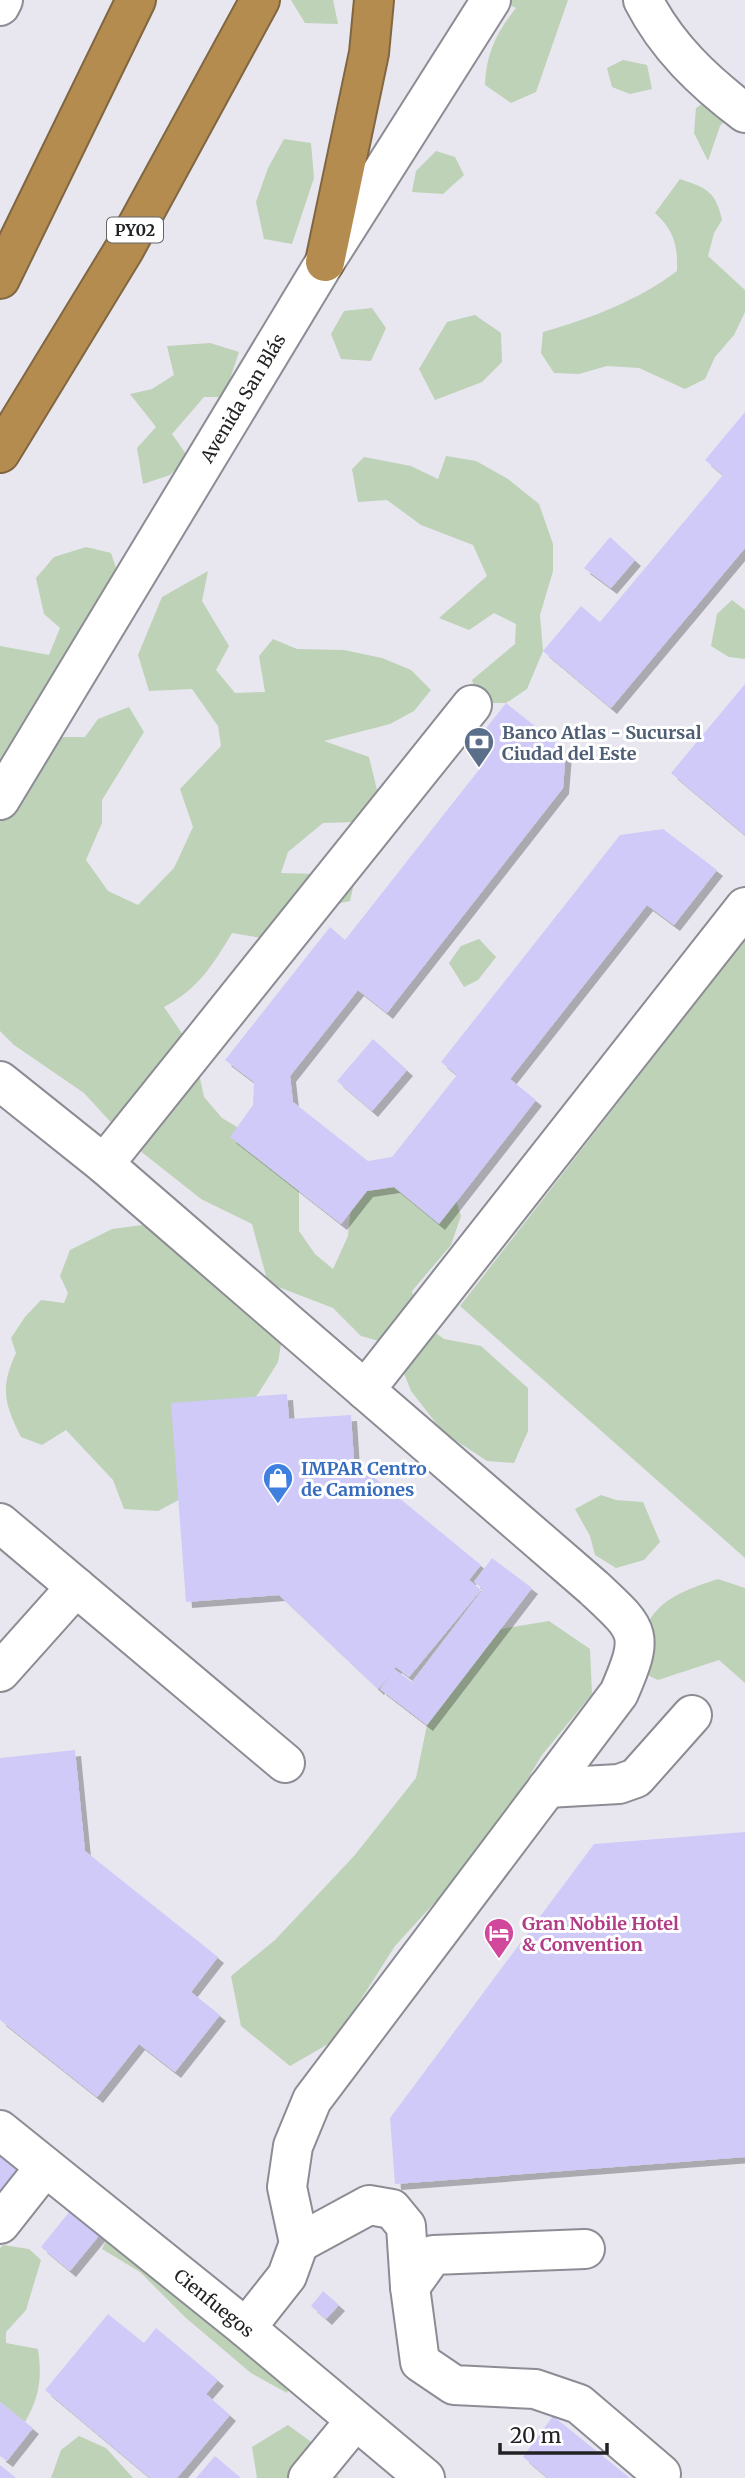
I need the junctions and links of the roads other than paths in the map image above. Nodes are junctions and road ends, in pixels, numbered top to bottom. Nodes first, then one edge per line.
1 (4, 0) edge
2 (136, 0) edge
3 (260, 0) edge
4 (374, 0) edge
5 (491, 0) edge
6 (643, 0) edge
7 (0, 6) edge
8 (745, 113) edge
9 (325, 262) junction
10 (0, 279) edge
11 (0, 453) edge
12 (472, 705) dead end
13 (0, 800) edge
14 (745, 907) edge
15 (0, 1081) edge
16 (104, 1164) junction
17 (365, 1390) junction
18 (0, 1523) edge
19 (76, 1587) junction
20 (0, 1672) edge
21 (692, 1715) dead end
22 (285, 1763) dead end
23 (547, 1788) junction
24 (0, 2130) edge
25 (45, 2167) junction
26 (0, 2224) edge
27 (299, 2242) junction
28 (585, 2249) dead end
29 (410, 2287) junction
30 (246, 2328) junction
31 (355, 2421) junction
32 (661, 2477) edge
33 (308, 2478) edge
34 (425, 2478) edge

1 - 7 street
2 - 10 highway
3 - 11 highway, PY02
4 - 9 highway
5 - 9 street, Avenida San Blás
6 - 8 street
9 - 13 street, Avenida San Blás
12 - 16 street
14 - 17 street
15 - 16 street
16 - 17 street
17 - 23 street
18 - 19 street
19 - 20 street
19 - 22 street
21 - 23 street
23 - 27 street
24 - 25 street, Cienfuegos
25 - 26 street
25 - 30 street, Cienfuegos
27 - 29 street
27 - 30 street
28 - 29 street
29 - 32 street
30 - 31 street, Cienfuegos
31 - 33 street
31 - 34 street, Cienfuegos

